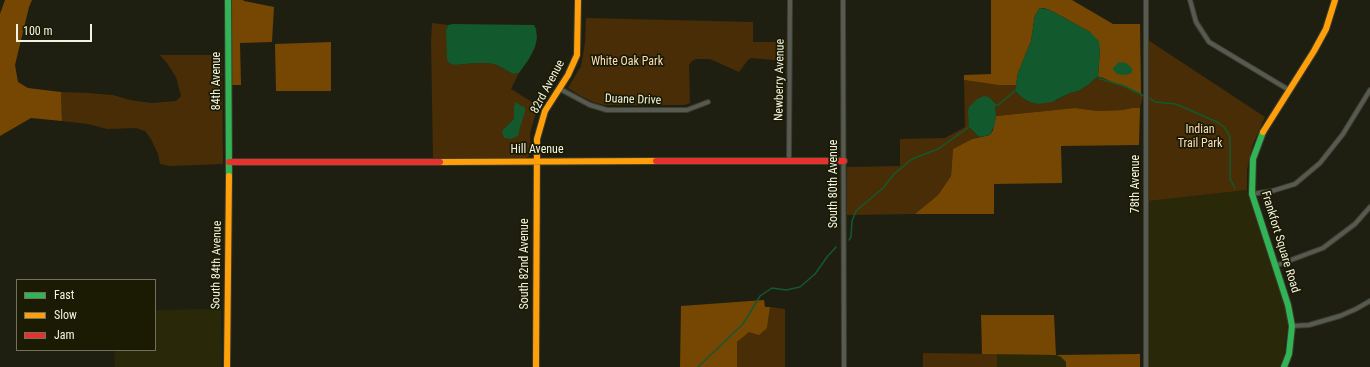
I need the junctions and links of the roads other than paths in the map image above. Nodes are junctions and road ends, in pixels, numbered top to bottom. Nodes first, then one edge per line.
1 (228, 0) edge
2 (578, 0) edge
3 (790, 0) edge
4 (843, 0) edge
5 (1146, 0) edge
6 (1190, 0) edge
7 (1335, 0) edge
8 (560, 89) junction
9 (1288, 90) junction
10 (1370, 90) edge
11 (708, 102) dead end
12 (536, 161) junction
13 (789, 161) junction
14 (844, 161) junction
15 (230, 162) junction
16 (1252, 194) junction
17 (1370, 207) edge
18 (1275, 266) junction
19 (1370, 301) edge
20 (1292, 326) junction
21 (228, 367) edge
22 (536, 367) edge
23 (844, 367) edge
24 (1146, 367) edge
25 (1284, 367) edge

1 - 15 street, 84th Avenue
2 - 8 street, 82rd Avenue
3 - 13 street, Newberry Avenue
4 - 14 street, South 80th Avenue
5 - 24 street, 78th Avenue
6 - 9 street
7 - 9 street, Frankfort Square Road
8 - 11 street, Duane Drive
8 - 12 street, 82rd Avenue
9 - 16 street, Frankfort Square Road
10 - 16 street
12 - 13 street, Hill Avenue
12 - 15 street, Hill Avenue
12 - 22 street, South 82nd Avenue
13 - 14 street, Hill Avenue
14 - 23 street, South 80th Avenue
15 - 21 street, South 84th Avenue
16 - 18 street, Frankfort Square Road
17 - 18 street
18 - 20 street, Frankfort Square Road
19 - 20 street
20 - 25 street, Frankfort Square Road

